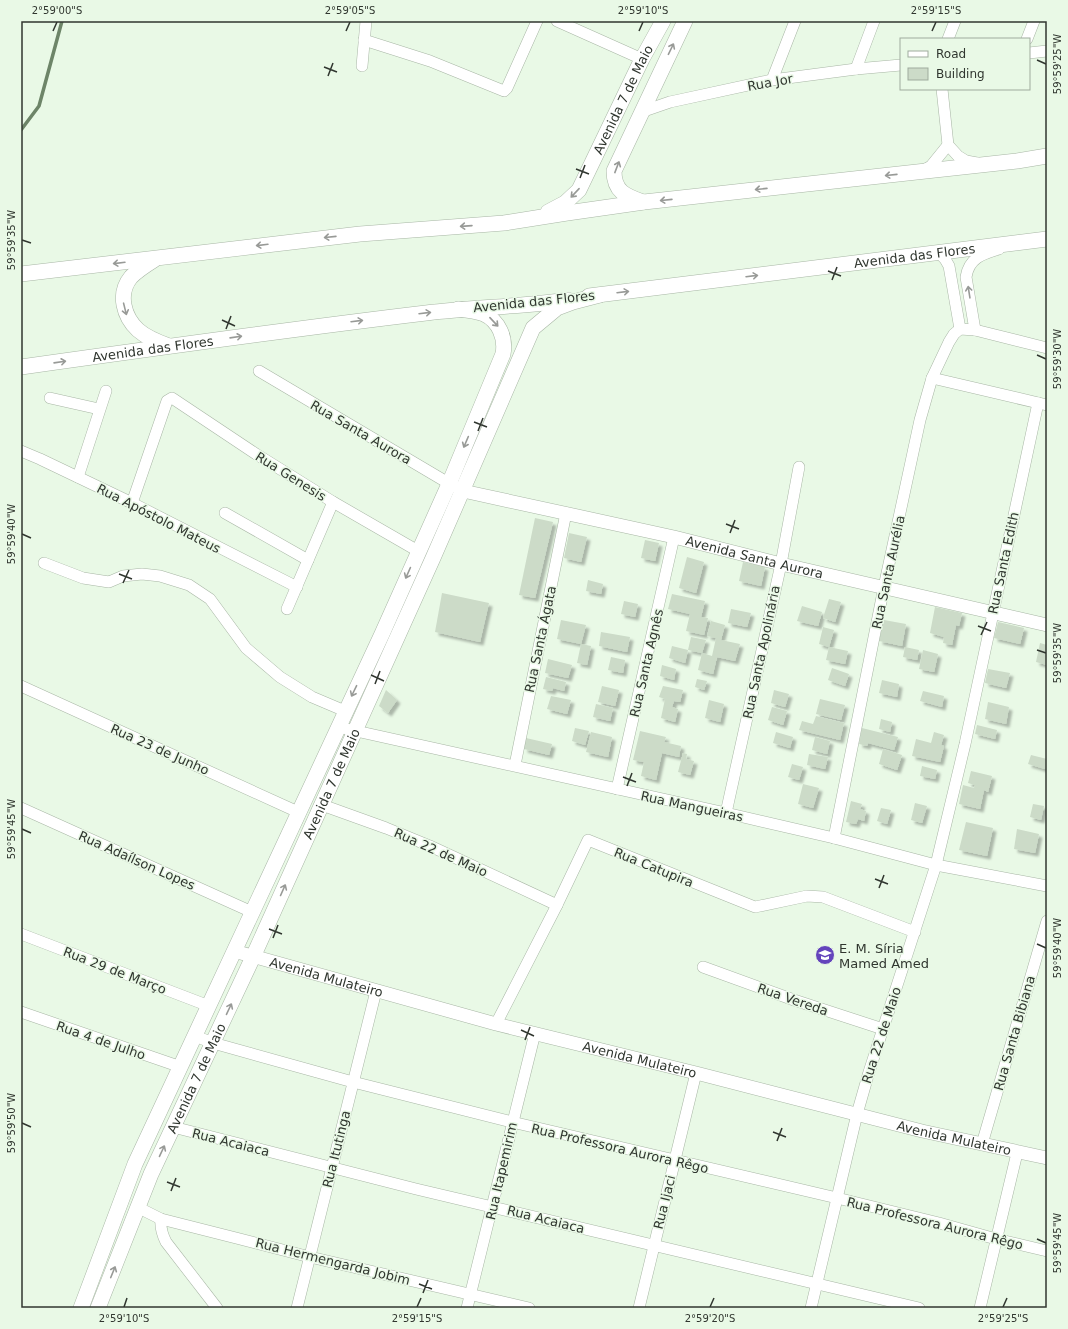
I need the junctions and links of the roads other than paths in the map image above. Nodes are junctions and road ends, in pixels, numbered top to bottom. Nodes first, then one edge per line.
1 (366, 21) edge
2 (537, 21) edge
3 (556, 21) edge
4 (663, 21) edge
5 (685, 21) edge
6 (795, 21) edge
7 (874, 21) edge
8 (955, 21) edge
9 (1034, 21) edge
10 (948, 38) edge
11 (1027, 38) edge
12 (364, 40) junction
13 (1047, 51) edge
14 (1030, 52) edge
15 (642, 59) junction
16 (362, 66) dead end
17 (900, 66) edge
18 (856, 69) junction
19 (772, 80) junction
20 (942, 90) edge
21 (641, 112) junction
22 (948, 145) junction
23 (1047, 156) edge
24 (985, 164) junction
25 (920, 172) junction
26 (644, 202) junction
27 (504, 223) junction
28 (1047, 239) edge
29 (1031, 240) junction
30 (939, 253) junction
31 (158, 258) junction
32 (21, 274) edge
33 (600, 295) junction
34 (458, 309) junction
35 (960, 328) junction
36 (975, 330) junction
37 (170, 346) junction
38 (1047, 348) edge
39 (21, 367) edge
40 (260, 371) dead end
41 (932, 378) junction
42 (106, 391) dead end
43 (50, 398) dead end
44 (1042, 404) edge
45 (99, 409) junction
46 (21, 452) edge
47 (799, 468) dead end
48 (78, 477) junction
49 (448, 484) junction
50 (463, 491) junction
51 (333, 502) junction
52 (132, 503) junction
53 (225, 513) dead end
54 (566, 513) junction
55 (674, 537) junction
56 (418, 551) junction
57 (308, 560) junction
58 (44, 563) dead end
59 (781, 564) junction
60 (884, 586) junction
61 (297, 587) junction
62 (287, 609) dead end
63 (992, 612) junction
64 (1047, 625) edge
65 (21, 686) edge
66 (345, 711) junction
67 (338, 727) junction
68 (356, 731) junction
69 (514, 765) junction
70 (617, 789) junction
71 (322, 805) junction
72 (21, 808) edge
73 (298, 812) junction
74 (726, 813) junction
75 (834, 838) junction
76 (936, 865) junction
77 (1046, 883) edge
78 (557, 905) junction
79 (252, 912) junction
80 (1047, 921) edge
81 (915, 932) junction
82 (21, 934) edge
83 (234, 952) junction
84 (253, 957) junction
85 (703, 967) dead end
86 (376, 991) junction
87 (209, 1006) junction
88 (21, 1012) edge
89 (496, 1024) junction
90 (883, 1029) junction
91 (535, 1033) junction
92 (195, 1036) junction
93 (214, 1042) junction
94 (181, 1067) junction
95 (696, 1073) junction
96 (353, 1082) junction
97 (857, 1114) junction
98 (512, 1122) junction
99 (173, 1127) junction
100 (982, 1144) junction
101 (1017, 1152) junction
102 (1047, 1158) edge
103 (675, 1160) junction
104 (332, 1168) junction
105 (837, 1198) junction
106 (493, 1206) junction
107 (138, 1208) junction
108 (162, 1219) junction
109 (996, 1239) junction
110 (654, 1246) junction
111 (1047, 1251) edge
112 (310, 1257) junction
113 (817, 1284) junction
114 (470, 1295) junction
115 (81, 1308) edge
116 (98, 1308) edge
117 (217, 1308) edge
118 (297, 1308) edge
119 (468, 1308) edge
120 (529, 1308) edge
121 (639, 1308) edge
122 (811, 1308) edge
123 (919, 1308) edge
124 (980, 1308) edge

1 - 12 street
2 - 12 street
3 - 15 street
4 - 15 main road, Avenida 7 de Maio
21 -> 5 main road, Avenida 7 de Maio
6 - 19 street
7 - 18 street
8 - 10 street
9 - 11 street
12 - 16 street
13 - 14 street
15 -> 27 main road, Avenida 7 de Maio
17 - 18 street, Rua Jor
18 - 19 street, Rua Jor
19 - 21 street, Rua Jor
20 - 22 street
26 -> 21 main road, Avenida 7 de Maio
22 - 24 street
22 - 25 street
23 - 24 main road
24 - 25 main road
25 -> 26 main road
26 - 27 main road
27 -> 31 main road
28 - 29 main road, Avenida das Flores
29 - 30 main road, Avenida das Flores
36 -> 29 street
33 -> 30 main road, Avenida das Flores
30 - 35 street
31 -> 32 main road
31 -> 37 main road
33 - 34 main road, Avenida das Flores
33 - 50 main road, Avenida 7 de Maio
37 -> 34 main road, Avenida das Flores
34 -> 49 main road, Avenida 7 de Maio
35 - 36 street
35 - 41 street, Rua Santa Aurélia
36 - 38 street
39 -> 37 main road, Avenida das Flores
40 - 49 street, Rua Santa Aurora
41 - 44 street
41 - 60 street, Rua Santa Aurélia
42 - 45 street
43 - 45 street
44 - 63 street, Rua Santa Edith
45 - 48 street
46 - 48 street, Rua Apóstolo Mateus
47 - 59 street, Rua Santa Apolinária
48 - 52 street, Rua Apóstolo Mateus
49 - 50 street, Rua Santa Aurora
49 - 56 main road, Avenida 7 de Maio
50 - 54 street, Avenida Santa Aurora
50 - 68 main road, Avenida 7 de Maio
51 - 52 street, Rua Genesis
51 - 56 street, Rua Genesis
51 - 57 street
52 - 61 street, Rua Apóstolo Mateus
53 - 57 street
54 - 55 street, Avenida Santa Aurora
54 - 69 street, Rua Santa Ágata
55 - 59 street, Avenida Santa Aurora
55 - 70 street, Rua Santa Agnês
56 -> 66 main road, Avenida 7 de Maio
57 - 61 street
58 - 66 street
59 - 60 street, Avenida Santa Aurora
59 - 74 street, Rua Santa Apolinária
60 - 63 street, Avenida Santa Aurora
60 - 75 street, Rua Santa Aurélia
61 - 62 street
63 - 64 street, Avenida Santa Aurora
63 - 76 street, Rua Santa Edith
65 - 73 street, Rua 23 de Junho
66 - 67 main road, Avenida 7 de Maio
67 - 68 street, Rua Mangueiras
67 - 73 main road, Avenida 7 de Maio
68 - 69 street, Rua Mangueiras
68 - 71 main road, Avenida 7 de Maio
69 - 70 street, Rua Mangueiras
70 - 74 street, Rua Mangueiras
71 - 78 street, Rua 22 de Maio
84 -> 71 main road, Avenida 7 de Maio
72 - 79 street, Rua Adaílson Lopes
73 - 79 main road, Avenida 7 de Maio
74 - 75 street, Rua Mangueiras
75 - 76 street, Rua Mangueiras
76 - 77 street, Rua Mangueiras
76 - 81 street, Rua 22 de Maio
78 - 81 street, Rua Catupira
78 - 89 street, Rua Catupira
79 - 83 main road, Avenida 7 de Maio
80 - 100 street, Rua Santa Bibiana
81 - 90 street, Rua 22 de Maio
82 - 87 street, Rua 29 de Março
83 - 84 street, Avenida Mulateiro
83 - 87 main road, Avenida 7 de Maio
84 - 86 street, Avenida Mulateiro
93 -> 84 main road, Avenida 7 de Maio
85 - 90 street, Rua Vereda
86 - 89 street, Avenida Mulateiro
86 - 96 street, Rua Itutinga
87 - 92 main road, Avenida 7 de Maio
88 - 94 street, Rua 4 de Julho
89 - 91 street, Avenida Mulateiro
90 - 97 street, Rua 22 de Maio
91 - 95 street, Avenida Mulateiro
91 - 98 street, Rua Itapemirim
92 - 93 street, Rua Professora Aurora Rêgo
92 - 94 main road, Avenida 7 de Maio
93 - 96 street, Rua Professora Aurora Rêgo
93 - 99 main road, Avenida 7 de Maio
94 - 115 main road, Avenida 7 de Maio
95 - 97 street, Avenida Mulateiro
95 - 103 street, Rua Ijaci
96 - 98 street, Rua Professora Aurora Rêgo
96 - 104 street, Rua Itutinga
97 - 100 street, Avenida Mulateiro
97 - 105 street
98 - 103 street, Rua Professora Aurora Rêgo
98 - 106 street, Rua Itapemirim
99 - 104 street, Rua Acaiaca
107 -> 99 main road, Avenida 7 de Maio
100 - 101 street, Avenida Mulateiro
101 - 102 street, Avenida Mulateiro
101 - 109 street
103 - 105 street, Rua Professora Aurora Rêgo
103 - 110 street, Rua Ijaci
104 - 106 street, Rua Acaiaca
104 - 112 street, Rua Itutinga
105 - 109 street, Rua Professora Aurora Rêgo
105 - 113 street
106 - 110 street, Rua Acaiaca
106 - 114 street, Rua Itapemirim
107 - 108 street, Rua Hermengarda Jobim
116 -> 107 main road, Avenida 7 de Maio
108 - 112 street, Rua Hermengarda Jobim
108 - 117 street
109 - 111 street, Rua Professora Aurora Rêgo
109 - 124 street
110 - 113 street, Rua Acaiaca
110 - 121 street, Rua Ijaci
112 - 114 street, Rua Hermengarda Jobim
112 - 118 street, Rua Itutinga
113 - 122 street
113 - 123 street, Rua Acaiaca
114 - 119 street, Rua Itapemirim
114 - 120 street, Rua Hermengarda Jobim

